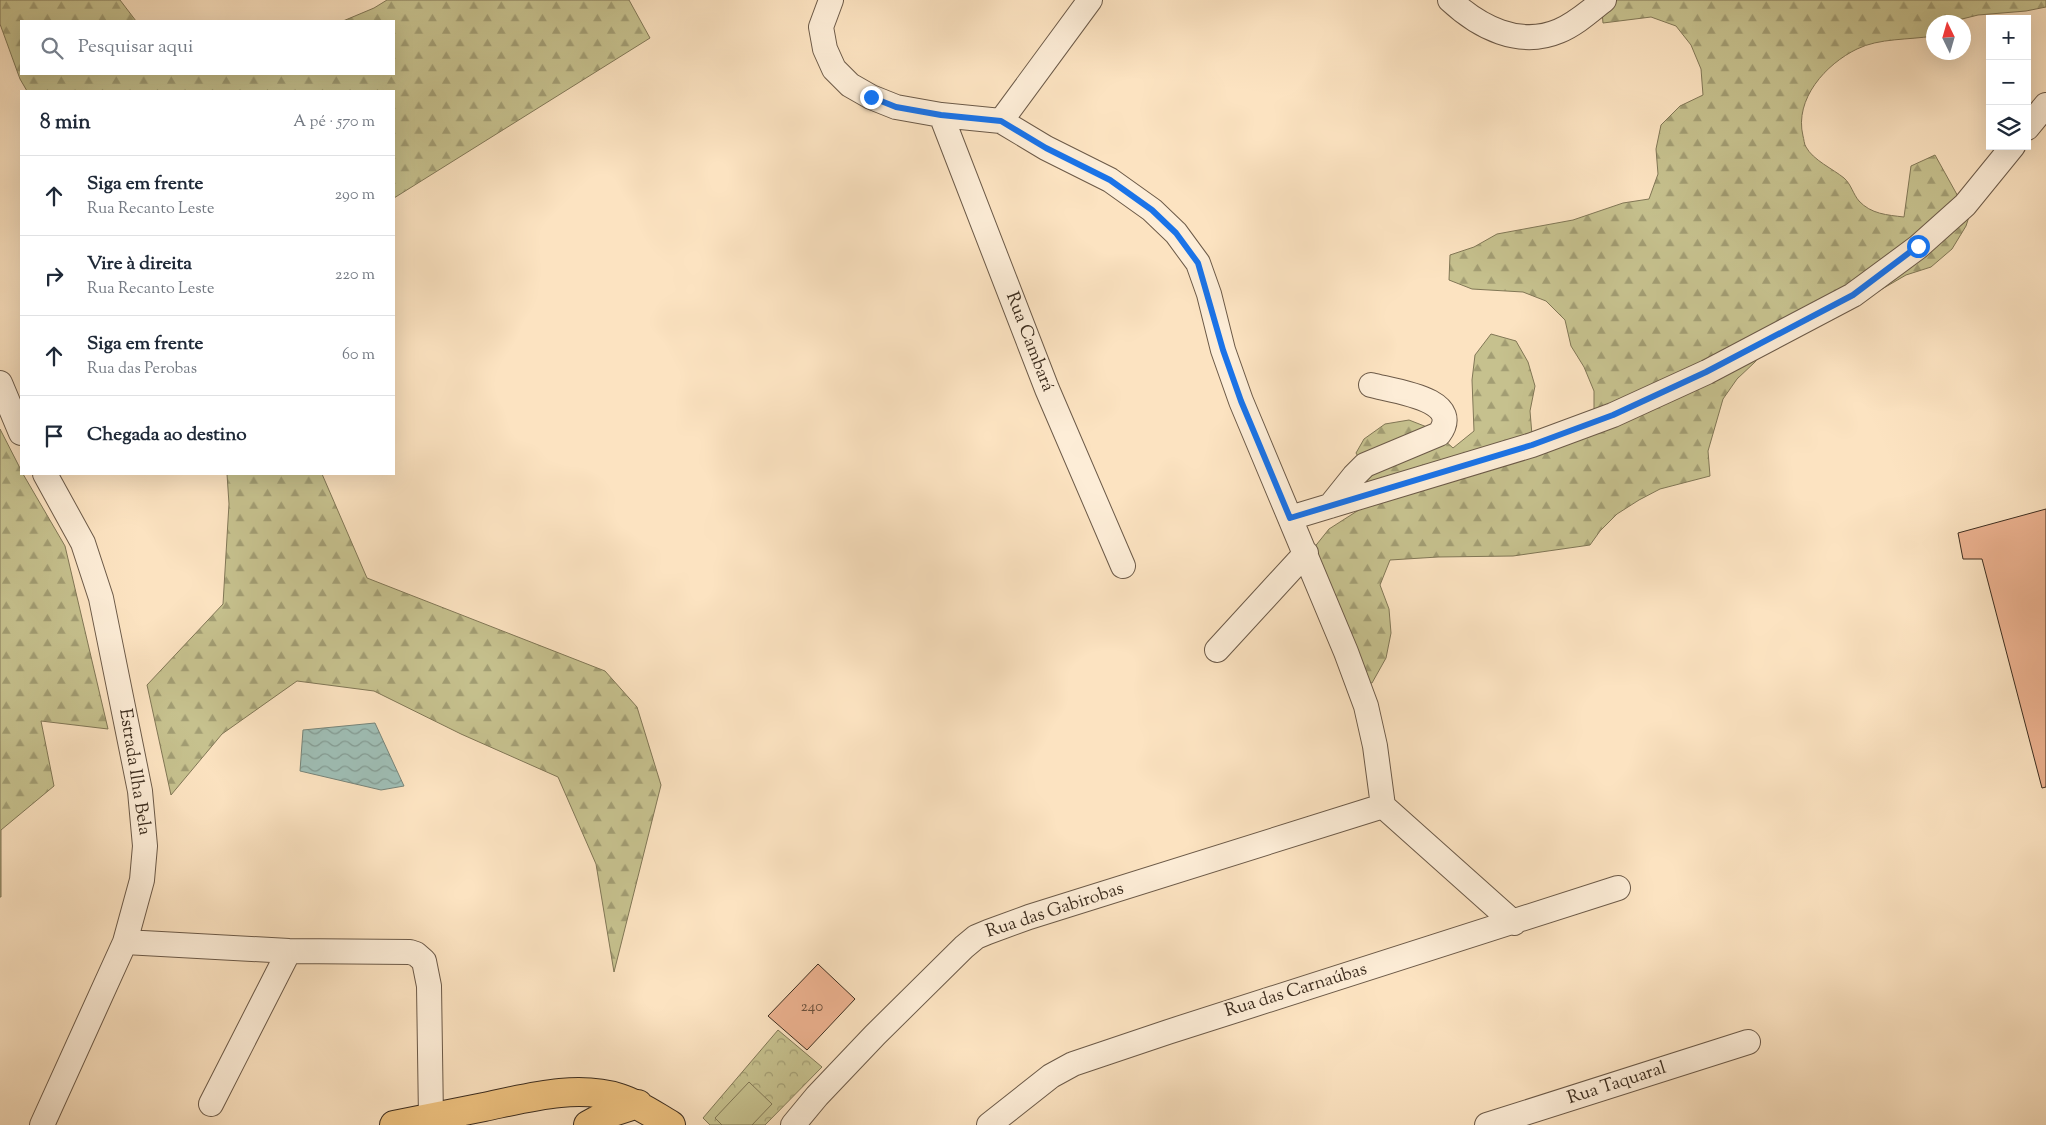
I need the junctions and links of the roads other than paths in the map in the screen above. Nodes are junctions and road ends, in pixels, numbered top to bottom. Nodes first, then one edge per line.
1 (831, 0) edge
2 (1090, 0) edge
3 (1450, 0) edge
4 (1604, 0) edge
5 (2046, 105) edge
6 (941, 115) junction
7 (1001, 121) junction
8 (2031, 123) edge
9 (2010, 150) edge
10 (0, 383) edge
11 (1371, 386) dead end
12 (20, 431) edge
13 (46, 475) edge
14 (1330, 506) junction
15 (1290, 518) junction
16 (1306, 553) junction
17 (1123, 566) dead end
18 (1216, 650) dead end
19 (1383, 806) junction
20 (1618, 888) dead end
21 (1514, 923) junction
22 (124, 942) junction
23 (288, 951) junction
24 (1748, 1042) dead end
25 (211, 1104) dead end
26 (638, 1104) junction
27 (431, 1118) junction
28 (42, 1125) edge
29 (394, 1125) edge
30 (588, 1125) edge
31 (670, 1125) edge
32 (793, 1125) edge
33 (989, 1125) edge
34 (1487, 1125) edge

1 - 6 street
2 - 7 street
3 - 4 street
5 - 8 street
6 - 7 street
6 - 17 street, Rua Cambará
7 - 15 street
9 - 14 street
10 - 12 street
11 - 14 street
13 - 22 street, Estrada Ilha Bela
14 - 15 street
15 - 16 street
16 - 18 street
16 - 19 street
19 - 21 street
19 - 32 street, Rua das Gabirobas
20 - 21 street, Rua das Carnaúbas
21 - 33 street, Rua das Carnaúbas
22 - 23 street
22 - 28 street, Estrada Ilha Bela
23 - 25 street
23 - 27 street
24 - 34 street, Rua Taquaral
26 - 27 main road
26 - 30 main road
26 - 31 main road
27 - 29 main road

